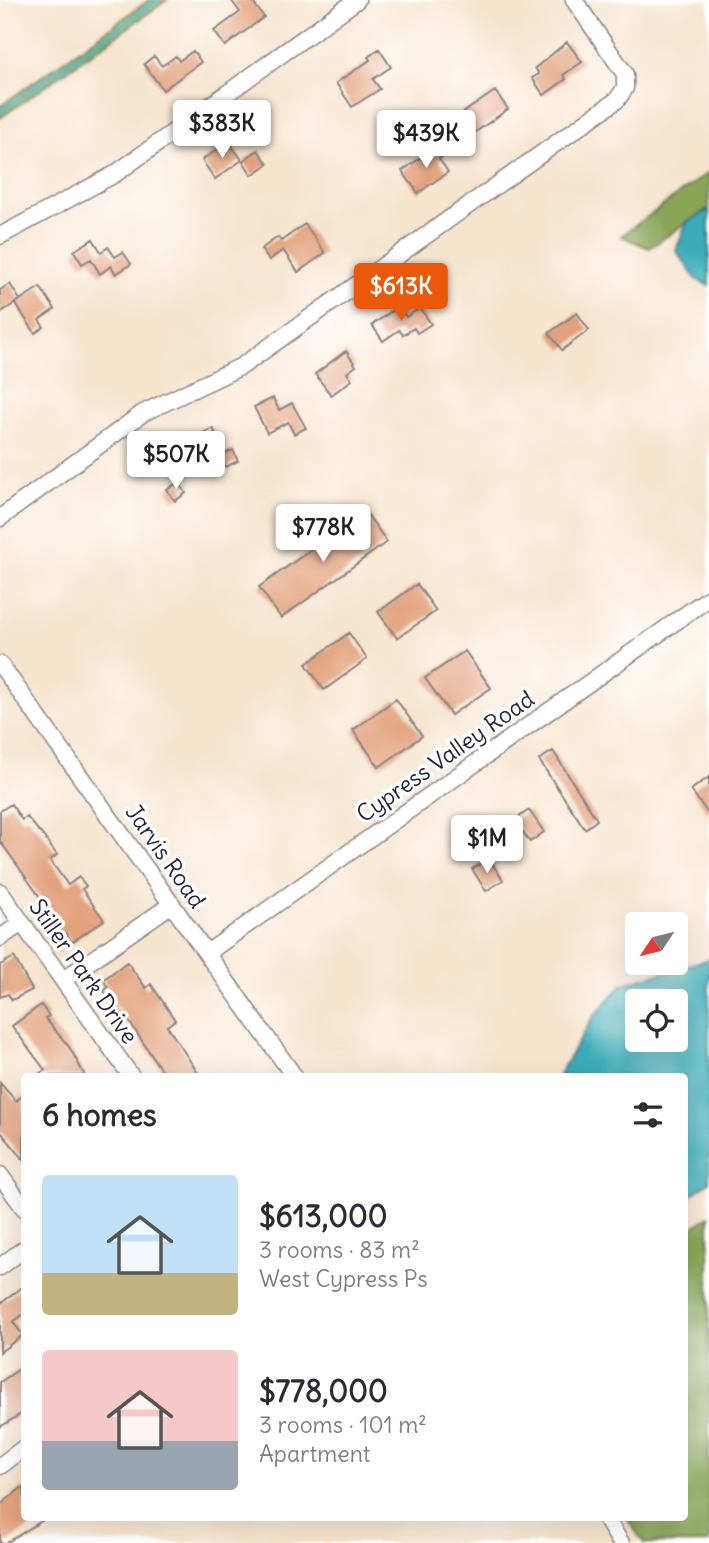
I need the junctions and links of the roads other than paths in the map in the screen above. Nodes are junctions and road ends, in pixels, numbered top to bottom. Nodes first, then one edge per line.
1 (357, 0) edge
2 (576, 3) edge
3 (0, 236) edge
4 (0, 518) edge
5 (709, 598) edge
6 (0, 664) edge
7 (1, 896) edge
8 (172, 904) junction
9 (22, 923) junction
10 (0, 938) edge
11 (207, 953) junction
12 (62, 980) junction
13 (129, 1073) edge
14 (293, 1073) edge
15 (0, 1175) edge
16 (21, 1204) edge
17 (21, 1251) edge
18 (0, 1267) edge
19 (21, 1450) edge
20 (0, 1466) edge
21 (607, 1521) edge
22 (621, 1543) edge

1 - 3 street
2 - 4 street
5 - 11 street, Cypress Valley Road
6 - 8 street, Jarvis Road
7 - 9 street, Stiller Park Drive
8 - 11 street, Jarvis Road
8 - 12 street
9 - 10 street
9 - 12 street, Stiller Park Drive
11 - 14 street, Jarvis Road
12 - 13 street, Stiller Park Drive
15 - 16 street
17 - 18 street
19 - 20 street
21 - 22 street

